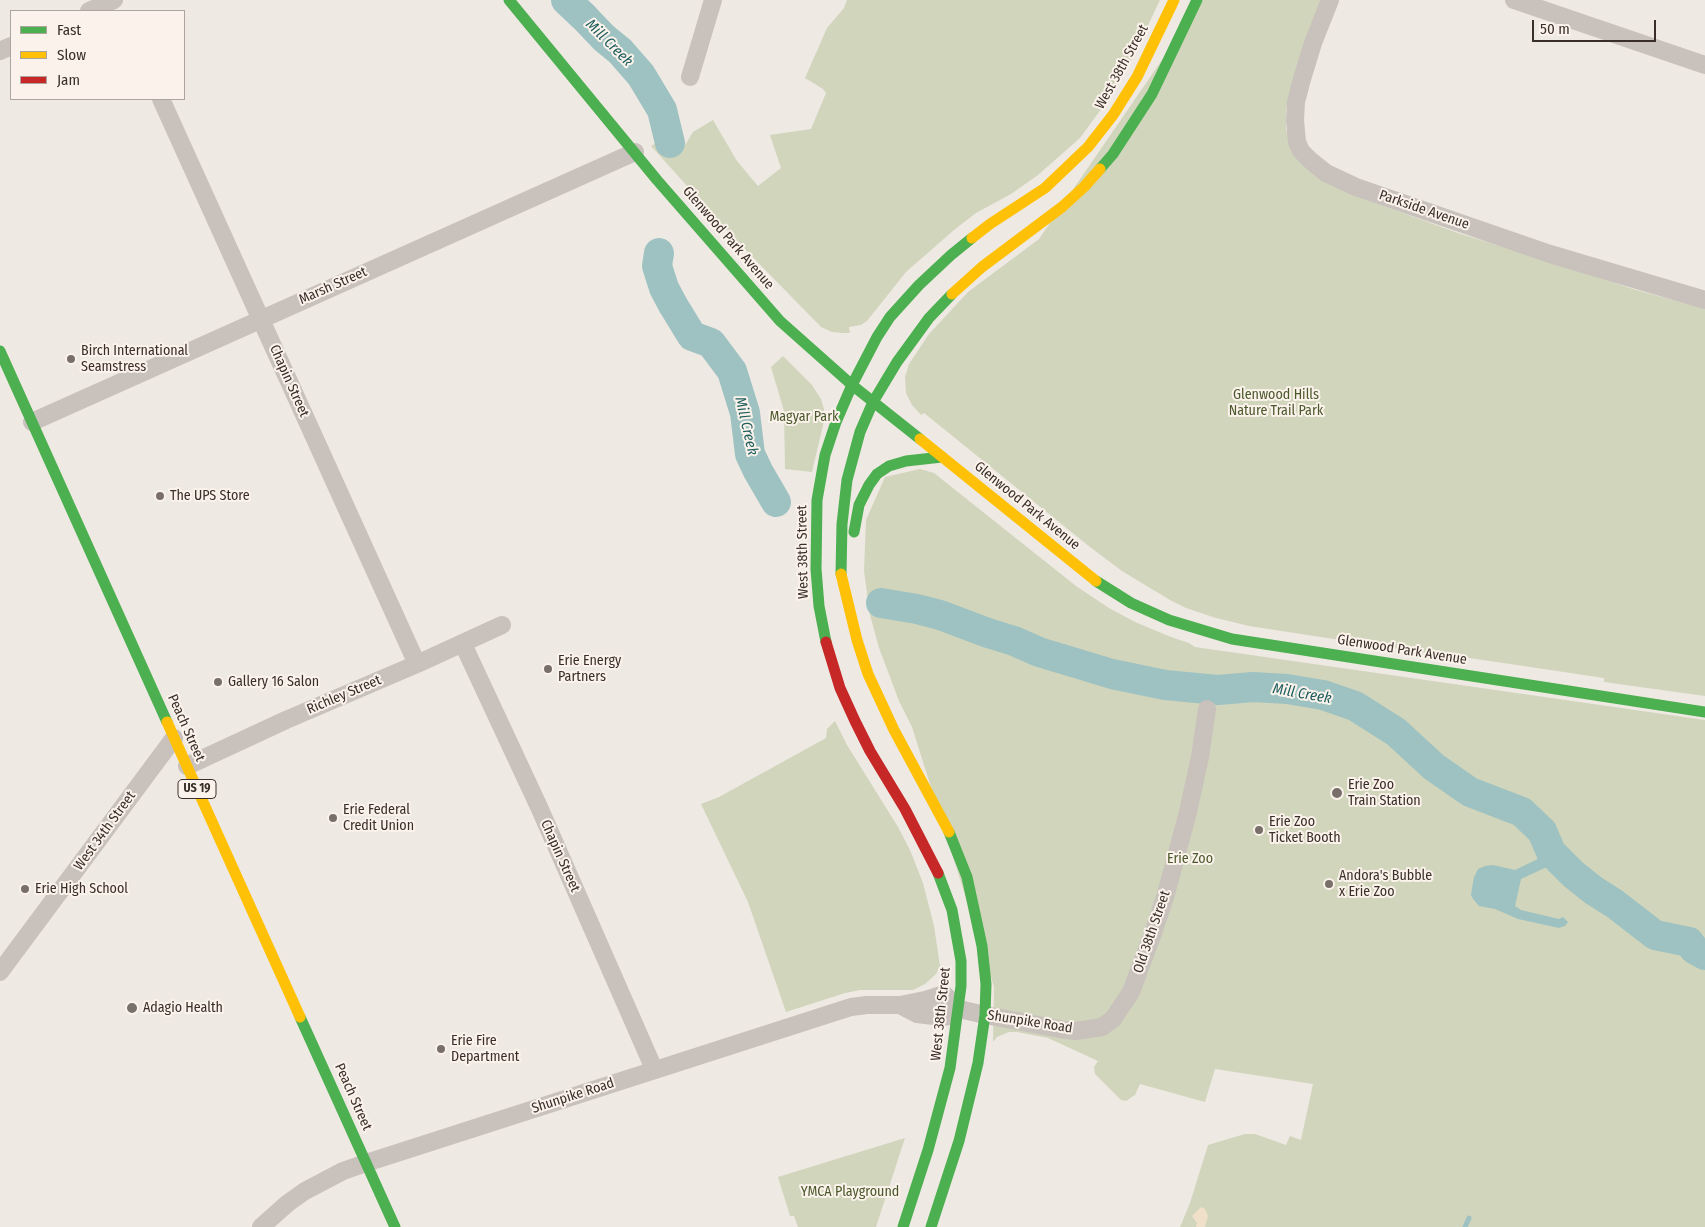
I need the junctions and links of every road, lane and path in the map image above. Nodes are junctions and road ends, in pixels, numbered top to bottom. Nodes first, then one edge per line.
1 (116, 0) edge
2 (509, 0) edge
3 (713, 0) edge
4 (1174, 0) edge
5 (1197, 0) edge
6 (1330, 0) edge
7 (1514, 0) edge
8 (91, 10) edge
9 (1705, 65) edge
10 (690, 77) dead end
11 (161, 100) edge
12 (635, 152) junction
13 (1705, 300) edge
14 (261, 319) junction
15 (0, 351) edge
16 (852, 384) junction
17 (873, 402) junction
18 (32, 422) junction
19 (942, 458) junction
20 (853, 547) dead end
21 (854, 582) dead end
22 (852, 622) junction
23 (502, 625) dead end
24 (462, 644) junction
25 (417, 664) junction
26 (1207, 709) dead end
27 (1705, 712) edge
28 (174, 738) junction
29 (187, 766) junction
30 (0, 972) edge
31 (959, 1009) junction
32 (985, 1015) junction
33 (1102, 1027) joint
34 (654, 1069) junction
35 (366, 1163) junction
36 (261, 1227) edge
37 (395, 1227) edge
38 (903, 1227) edge
39 (931, 1227) edge

1 - 8 street
2 - 12 main road, Glenwood Park Avenue
3 - 10 street
4 - 16 main road, West 38th Street
5 - 17 main road
6 - 13 street, Parkside Avenue
7 - 9 street
11 - 14 street, Chapin Street
12 - 14 street, Marsh Street
12 - 16 main road, Glenwood Park Avenue
14 - 18 street, Marsh Street
14 - 25 street, Chapin Street
15 - 18 main road, Peach Street / US 19
16 - 17 main road, Glenwood Park Avenue
16 - 31 main road, West 38th Street
17 - 19 main road, Glenwood Park Avenue
17 - 22 main road
18 - 28 main road, Peach Street / US 19
19 - 20 main road
19 - 27 main road, Glenwood Park Avenue
21 - 22 main road
22 - 32 main road
23 - 24 street, Richley Street
24 - 25 street, Richley Street
24 - 34 street, Chapin Street
25 - 29 street, Richley Street
26 - 33 street, Old 38th Street
28 - 29 main road, Peach Street / US 19
28 - 30 street, West 34th Street
29 - 35 main road, Peach Street / US 19
31 - 32 street, Shunpike Road
31 - 34 street, Shunpike Road
31 - 38 main road, West 38th Street
32 - 33 street, Shunpike Road
32 - 39 main road
34 - 35 street, Shunpike Road
35 - 36 street, Shunpike Road
35 - 37 main road, Peach Street / US 19

